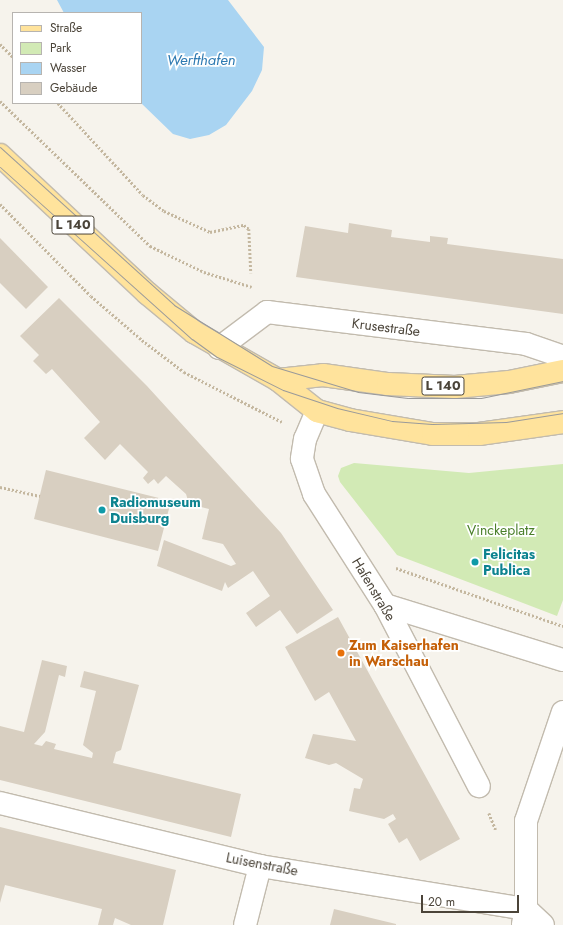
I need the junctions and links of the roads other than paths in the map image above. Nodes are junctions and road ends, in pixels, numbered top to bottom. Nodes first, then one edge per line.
1 (0, 155) edge
2 (219, 348) junction
3 (563, 357) edge
4 (563, 371) edge
5 (278, 380) junction
6 (317, 411) junction
7 (563, 422) edge
8 (385, 605) junction
9 (563, 660) edge
10 (563, 712) edge
11 (479, 786) dead end
12 (0, 803) edge
13 (260, 866) junction
14 (525, 917) edge
15 (245, 925) edge
16 (543, 925) edge

1 - 2 main road, L 140
2 - 3 street, Krusestraße
2 - 5 main road, L 140
4 - 5 main road, L 140
5 - 6 main road, L 140
6 - 7 main road, L 140
6 - 8 street, Hafenstraße
8 - 9 street
8 - 11 street, Hafenstraße
10 - 14 street
12 - 13 street, Luisenstraße
13 - 14 street, Luisenstraße
13 - 15 street
14 - 16 street

